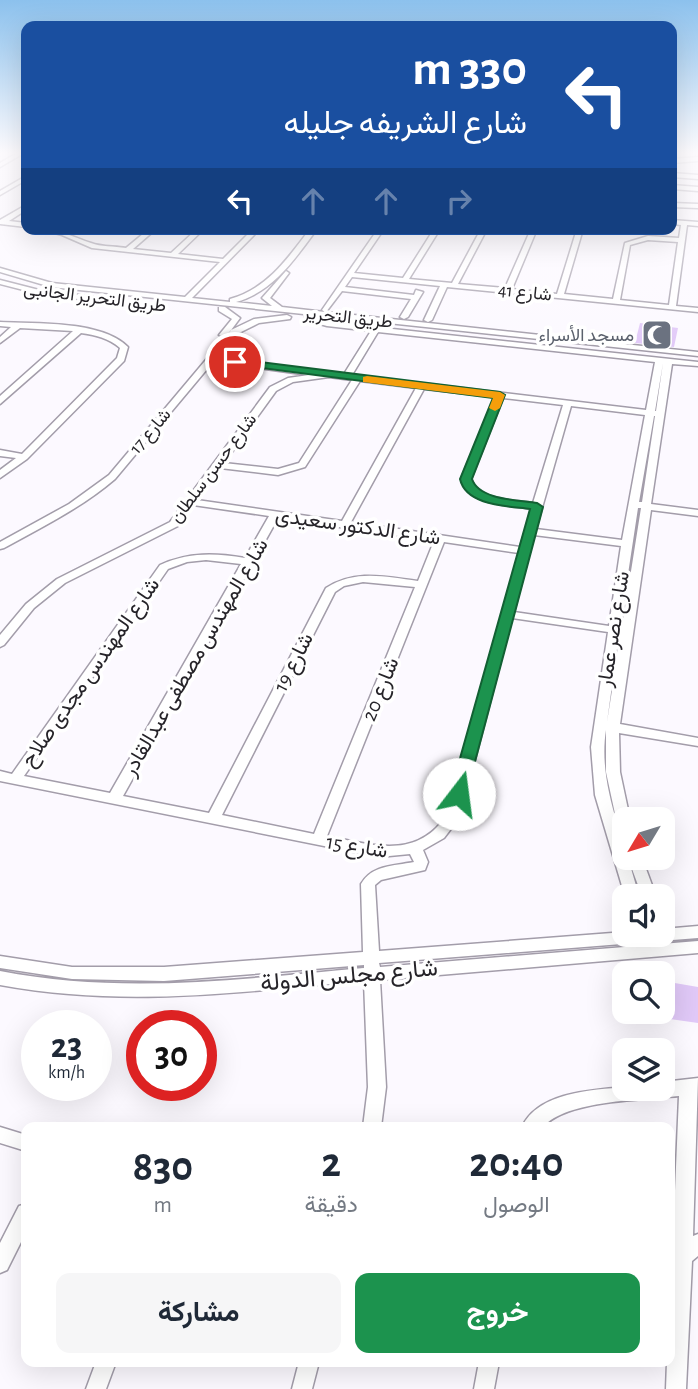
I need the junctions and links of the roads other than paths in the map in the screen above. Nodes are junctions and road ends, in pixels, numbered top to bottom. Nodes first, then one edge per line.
1 (1, 222) edge
2 (677, 222) edge
3 (684, 223) junction
4 (21, 224) edge
5 (698, 224) edge
6 (66, 235) edge
7 (146, 235) edge
8 (195, 235) edge
9 (251, 235) edge
10 (309, 235) edge
11 (316, 235) edge
12 (377, 235) edge
13 (432, 235) edge
14 (481, 235) edge
15 (531, 235) edge
16 (578, 235) edge
17 (682, 240) junction
18 (127, 250) junction
19 (173, 255) junction
20 (226, 261) junction
21 (0, 268) edge
22 (351, 275) junction
23 (0, 280) edge
24 (405, 280) junction
25 (424, 282) junction
26 (445, 284) junction
27 (454, 285) junction
28 (341, 289) junction
29 (508, 290) junction
30 (107, 294) junction
31 (127, 296) junction
32 (560, 296) junction
33 (162, 298) junction
34 (266, 298) junction
35 (248, 299) junction
36 (414, 300) junction
37 (616, 301) junction
38 (188, 303) junction
39 (218, 306) junction
40 (672, 307) junction
41 (282, 310) junction
42 (326, 310) junction
43 (698, 310) edge
44 (306, 315) junction
45 (294, 317) junction
46 (428, 320) junction
47 (234, 321) junction
48 (257, 321) junction
49 (402, 323) junction
50 (0, 324) edge
51 (377, 325) junction
52 (475, 325) junction
53 (17, 326) junction
54 (78, 331) junction
55 (503, 334) junction
56 (481, 337) junction
57 (466, 339) junction
58 (0, 341) edge
59 (625, 342) junction
60 (607, 348) junction
61 (698, 352) edge
62 (619, 356) junction
63 (212, 359) junction
64 (664, 360) junction
65 (698, 363) edge
66 (329, 375) junction
67 (347, 377) junction
68 (358, 379) junction
69 (421, 386) junction
70 (500, 395) junction
71 (0, 401) edge
72 (568, 403) junction
73 (655, 413) junction
74 (0, 453) edge
75 (24, 457) junction
76 (217, 465) junction
77 (0, 475) edge
78 (191, 502) junction
79 (634, 504) junction
80 (647, 506) junction
81 (537, 507) junction
82 (698, 513) edge
83 (275, 514) junction
84 (345, 524) junction
85 (530, 531) junction
86 (0, 538) edge
87 (440, 539) junction
88 (626, 544) junction
89 (0, 546) edge
90 (525, 551) junction
91 (248, 562) junction
92 (422, 585) junction
93 (507, 614) junction
94 (613, 630) junction
95 (629, 632) junction
96 (0, 643) edge
97 (599, 725) junction
98 (613, 727) junction
99 (698, 742) edge
100 (0, 776) edge
101 (15, 779) junction
102 (114, 799) junction
103 (621, 807) edge
104 (214, 819) junction
105 (319, 840) junction
106 (415, 848) junction
107 (628, 884) edge
108 (698, 932) edge
109 (675, 936) edge
110 (675, 943) edge
111 (612, 944) edge
112 (698, 947) edge
113 (0, 962) edge
114 (370, 966) junction
115 (0, 978) edge
116 (693, 1086) edge
117 (373, 1122) edge
118 (536, 1122) edge
119 (0, 1135) edge
120 (21, 1141) edge
121 (21, 1223) edge
122 (691, 1250) edge
123 (0, 1263) edge
124 (104, 1367) edge
125 (308, 1367) edge
126 (488, 1367) edge
127 (96, 1389) edge
128 (302, 1389) edge
129 (484, 1389) edge
130 (676, 1389) edge

1 - 4 street
2 - 3 street
3 - 5 street
3 - 17 street
6 - 18 street
7 - 18 street
8 - 19 street
9 - 20 street
10 - 35 street
11 - 34 street
12 - 22 street
13 - 24 street
14 - 27 street
15 - 29 street
16 - 32 street
17 - 37 street
17 - 40 street
18 - 19 street
19 - 20 street
20 - 38 street
21 - 30 street, طريق التحرير
21 - 33 street, طريق التحرير الجانبى
22 - 24 street, شارع 41
22 - 28 street
23 - 30 street, طريق التحرير
23 - 38 street, طريق التحرير الجانبى
24 - 25 street, شارع 41
25 - 26 street, شارع 41
25 - 36 street
26 - 27 street, شارع 41
26 - 46 street
27 - 29 street, شارع 41
28 - 36 street
28 - 42 street
29 - 32 street, شارع 41
30 - 31 street, طريق التحرير
31 - 33 street, طريق التحرير
31 - 38 street, طريق التحرير
32 - 37 street, شارع 41
33 - 38 street, طريق التحرير
34 - 35 street
34 - 41 street
35 - 39 street
36 - 49 street
37 - 40 street, شارع 41
38 - 39 street, طريق التحرير
39 - 41 street, طريق التحرير
39 - 45 street, طريق التحرير
39 - 47 street
40 - 43 street, شارع 41
41 - 44 street, طريق التحرير
42 - 44 street
42 - 49 street
44 - 45 street, طريق التحرير
44 - 51 street
45 - 48 street, شارع 17
46 - 49 street
46 - 52 street
47 - 48 street
47 - 86 street, شارع 17
48 - 63 street, شارع 17
49 - 51 street, طريق التحرير
49 - 55 street, طريق التحرير
49 - 56 street, طريق التحرير
50 - 53 street
51 - 57 street
51 - 67 street
52 - 55 street
52 - 59 street
53 - 54 street
53 - 58 street
54 - 71 street
54 - 75 street
55 - 60 street, طريق التحرير
56 - 57 street
56 - 60 street, طريق التحرير
57 - 62 street
59 - 60 street
59 - 61 street
60 - 61 street, طريق التحرير
60 - 62 street
60 - 65 street, طريق التحرير
62 - 64 street
63 - 66 street
63 - 89 street, شارع 17
64 - 65 street
64 - 73 street, شارع نصر عمار
66 - 67 street, شارع حسن سلطان
66 - 76 street, شارع حسن سلطان
67 - 68 street, شارع حسن سلطان
68 - 69 street, شارع حسن سلطان
68 - 76 street
69 - 70 street, شارع حسن سلطان
69 - 84 street
70 - 72 street, شارع حسن سلطان
70 - 81 street
72 - 73 street, شارع حسن سلطان
72 - 81 street, شارع 15
73 - 79 street, شارع نصر عمار
73 - 80 street, شارع نصر عمار
74 - 75 street
75 - 77 street
76 - 78 street, شارع حسن سلطان
78 - 83 street, شارع الدكتور سعيدى
78 - 96 street, شارع حسن سلطان
79 - 80 street
79 - 88 street, شارع نصر عمار
80 - 82 street
80 - 95 street, شارع نصر عمار
81 - 85 street, شارع 15
83 - 84 street, شارع الدكتور سعيدى
83 - 91 street, شارع المهندس مصطفى عبدالقادر
84 - 87 street, شارع الدكتور سعيدى
85 - 88 street
85 - 90 street, شارع 15
87 - 90 street, شارع الدكتور سعيدى
87 - 92 street, شارع 20
88 - 94 street, شارع نصر عمار
90 - 93 street, شارع 15
91 - 101 street, شارع المهندس مجدى صلاح
91 - 102 street, شارع المهندس مصطفى عبدالقادر
92 - 104 street, شارع 19
92 - 105 street, شارع 20
93 - 94 street
93 - 106 street, شارع 15
94 - 95 street
94 - 97 street, شارع نصر عمار
95 - 98 street, شارع نصر عمار
97 - 98 street
97 - 107 street, شارع نصر عمار
98 - 99 street
98 - 103 street, شارع نصر عمار
100 - 101 street, شارع 15
101 - 102 street, شارع 15
102 - 104 street, شارع 15
104 - 105 street, شارع 15
105 - 106 street, شارع 15
106 - 114 street
108 - 109 street, شارع مجلس الدولة
110 - 112 street, شارع مجلس الدولة
111 - 114 street, شارع مجلس الدولة
113 - 114 street, شارع مجلس الدولة
114 - 115 street, شارع مجلس الدولة
114 - 117 street
116 - 118 street
116 - 122 street
119 - 120 street
121 - 123 street
122 - 130 street
124 - 127 street
125 - 128 street
126 - 129 street

